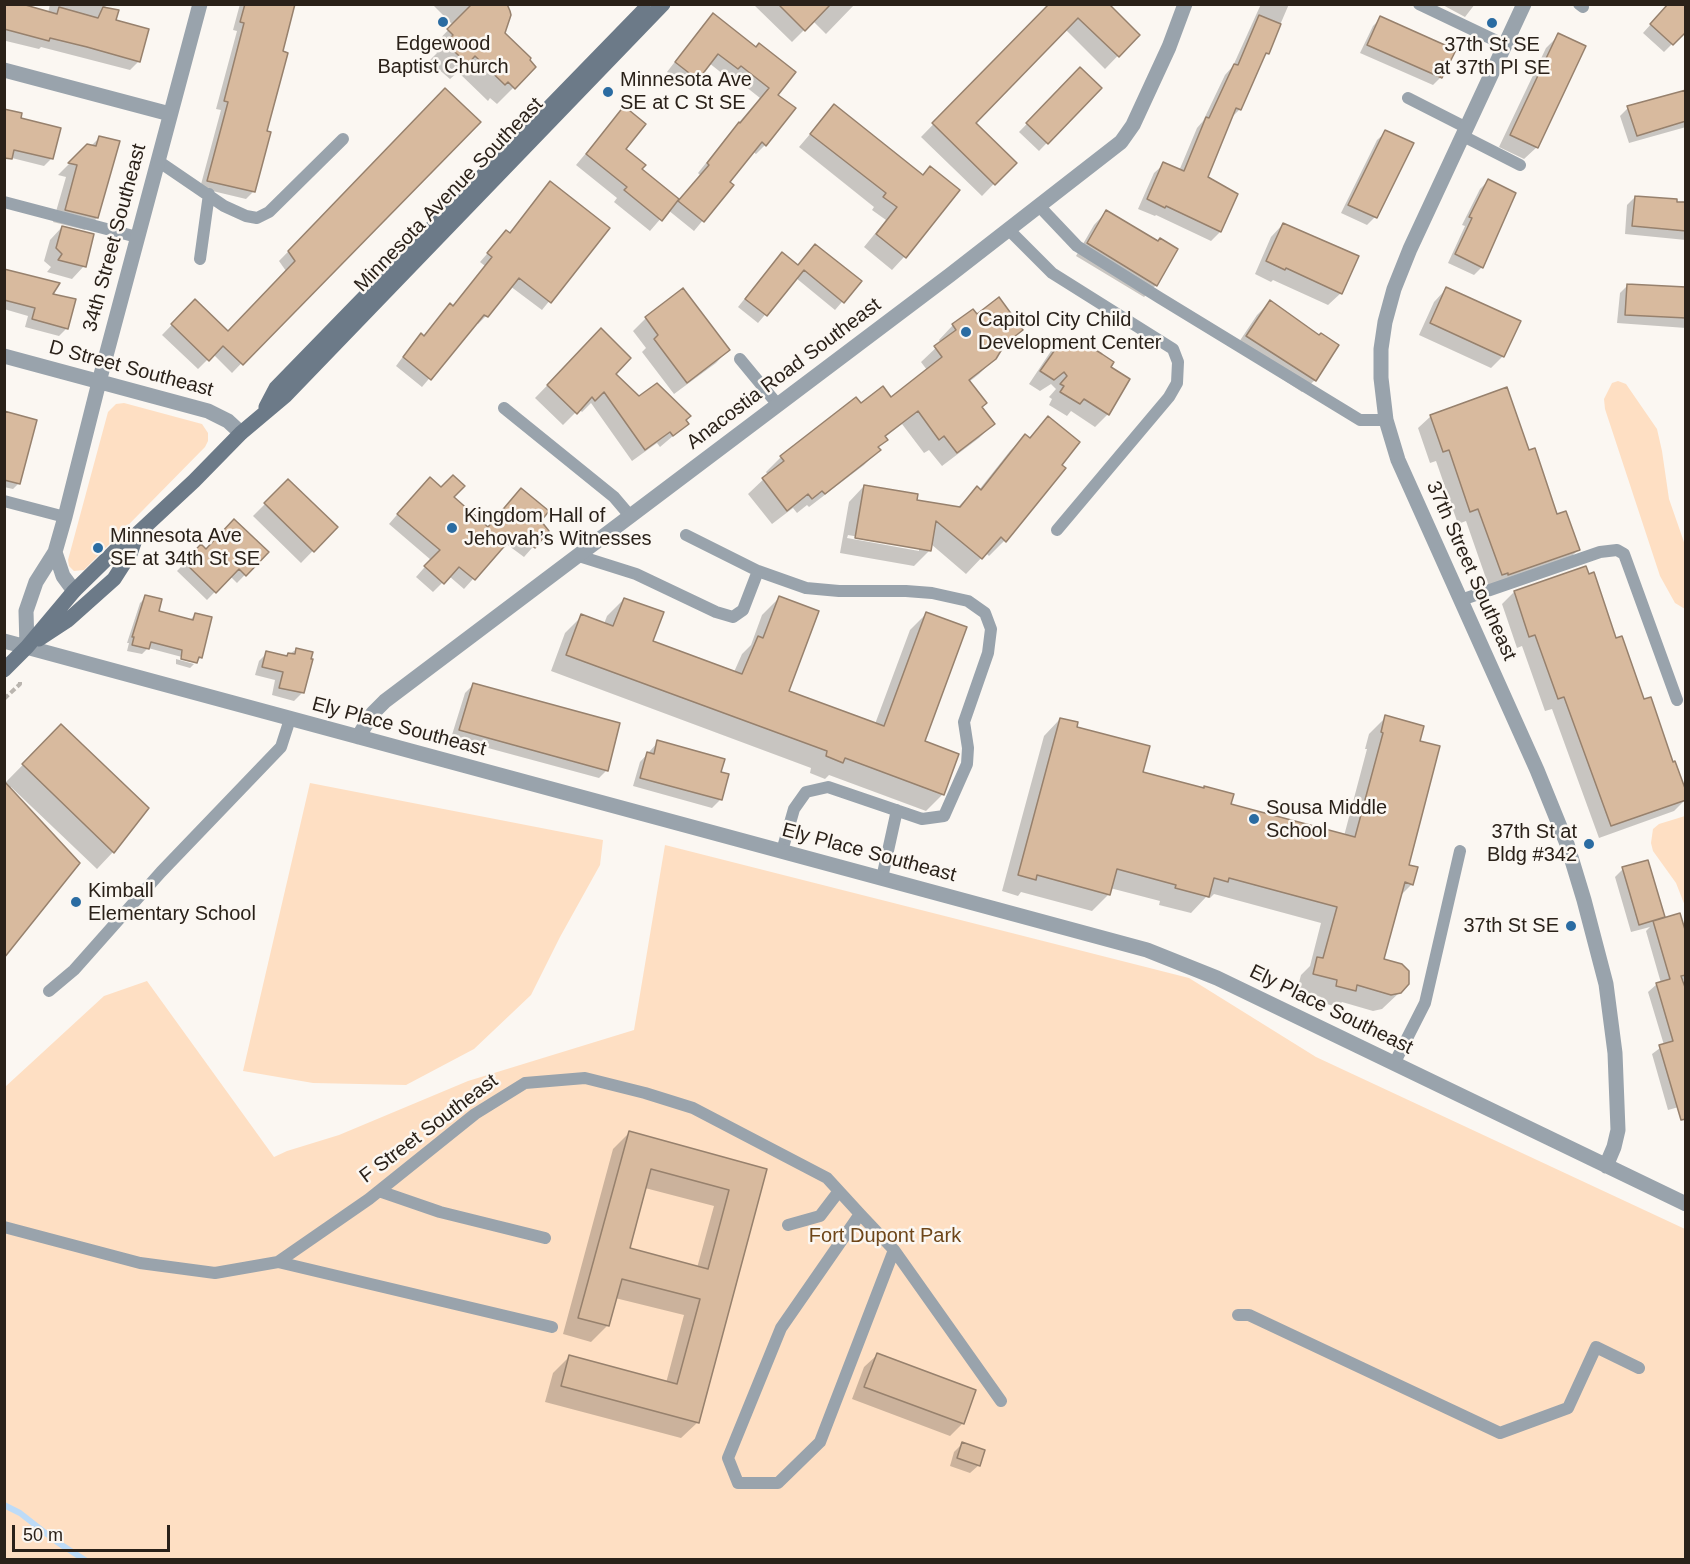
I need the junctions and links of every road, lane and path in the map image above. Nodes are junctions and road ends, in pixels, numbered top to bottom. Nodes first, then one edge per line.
1 (200, 4) edge
2 (648, 4) edge
3 (663, 4) edge
4 (1185, 4) edge
5 (1419, 4) edge
6 (1524, 4) edge
7 (1505, 45) junction
8 (4, 70) edge
9 (1408, 98) dead end
10 (170, 114) junction
11 (1465, 132) junction
12 (343, 139) dead end
13 (158, 161) junction
14 (1520, 165) dead end
15 (208, 194) junction
16 (4, 202) edge
17 (1040, 207) junction
18 (1009, 230) junction
19 (137, 237) junction
20 (200, 260) dead end
21 (4, 356) edge
22 (740, 359) dead end
23 (99, 382) junction
24 (778, 405) junction
25 (504, 408) dead end
26 (264, 412) junction
27 (1386, 420) junction
28 (241, 433) junction
29 (4, 501) edge
30 (65, 517) junction
31 (631, 517) junction
32 (1057, 530) dead end
33 (137, 534) junction
34 (686, 535) dead end
35 (55, 552) junction
36 (579, 556) junction
37 (758, 571) junction
38 (74, 591) junction
39 (1461, 600) junction
40 (4, 641) edge
41 (27, 647) junction
42 (4, 670) edge
43 (20, 684) dead end
44 (4, 699) edge
45 (1677, 699) dead end
46 (290, 720) junction
47 (358, 737) junction
48 (897, 810) junction
49 (782, 851) junction
50 (1460, 851) dead end
51 (882, 878) junction
52 (49, 991) dead end
53 (1394, 1064) junction
54 (1606, 1166) junction
55 (379, 1191) junction
56 (839, 1191) junction
57 (1686, 1204) edge
58 (860, 1214) junction
59 (788, 1225) dead end
60 (4, 1227) edge
61 (545, 1238) dead end
62 (894, 1250) junction
63 (278, 1262) junction
64 (1238, 1315) dead end
65 (552, 1327) dead end
66 (1639, 1368) dead end
67 (1001, 1401) dead end

1 - 10 street, 34th Street Southeast
2 - 26 main road, Minnesota Avenue Southeast
3 - 26 main road, Minnesota Avenue Southeast
4 - 17 street, Anacostia Road Southeast
5 - 7 lane
6 - 7 street, 37th Street Southeast
7 - 11 street, 37th Street Southeast
8 - 10 street
9 - 11 lane
10 - 13 street, 34th Street Southeast
11 - 14 lane
11 - 27 street, 37th Street Southeast
12 - 15 lane
13 - 15 lane
13 - 19 street, 34th Street Southeast
15 - 20 lane
16 - 19 lane
17 - 18 street, Anacostia Road Southeast
17 - 27 lane
18 - 24 street, Anacostia Road Southeast
18 - 32 lane
19 - 23 street, 34th Street Southeast
21 - 23 street, D Street Southeast
22 - 24 lane
23 - 28 street, D Street Southeast
23 - 30 street, 34th Street Southeast
24 - 31 street, Anacostia Road Southeast
25 - 31 lane
26 - 28 main road, Minnesota Avenue Southeast
27 - 39 street, 37th Street Southeast
28 - 33 main road, Minnesota Avenue Southeast
29 - 30 lane
30 - 35 street, 34th Street Southeast
31 - 36 street, Anacostia Road Southeast
33 - 38 main road, Minnesota Avenue Southeast
33 - 41 main road, Minnesota Avenue Southeast
34 - 37 lane
35 - 38 street
35 - 41 street, 34th Street Southeast
36 - 37 lane
36 - 47 street, Anacostia Road Southeast
37 - 48 lane
38 - 41 main road, Minnesota Avenue Southeast
39 - 45 lane
39 - 54 street, 37th Street Southeast
40 - 41 street, Ely Place Southeast
41 - 42 main road, Minnesota Avenue Southeast
41 - 46 street, Ely Place Southeast
43 - 44 path
46 - 47 street, Ely Place Southeast
46 - 52 lane
47 - 49 street, Ely Place Southeast
48 - 49 lane
48 - 51 lane
49 - 51 street, Ely Place Southeast
50 - 53 lane
51 - 53 street, Ely Place Southeast
53 - 54 street, Ely Place Southeast
54 - 57 street, Ely Place Southeast
55 - 56 lane, F Street Southeast
55 - 61 lane
55 - 63 lane, F Street Southeast
56 - 58 lane, F Street Southeast
56 - 59 lane
58 - 62 lane, F Street Southeast
58 - 62 lane
60 - 63 lane, F Street Southeast
62 - 67 lane, F Street Southeast
63 - 65 lane
64 - 66 lane

